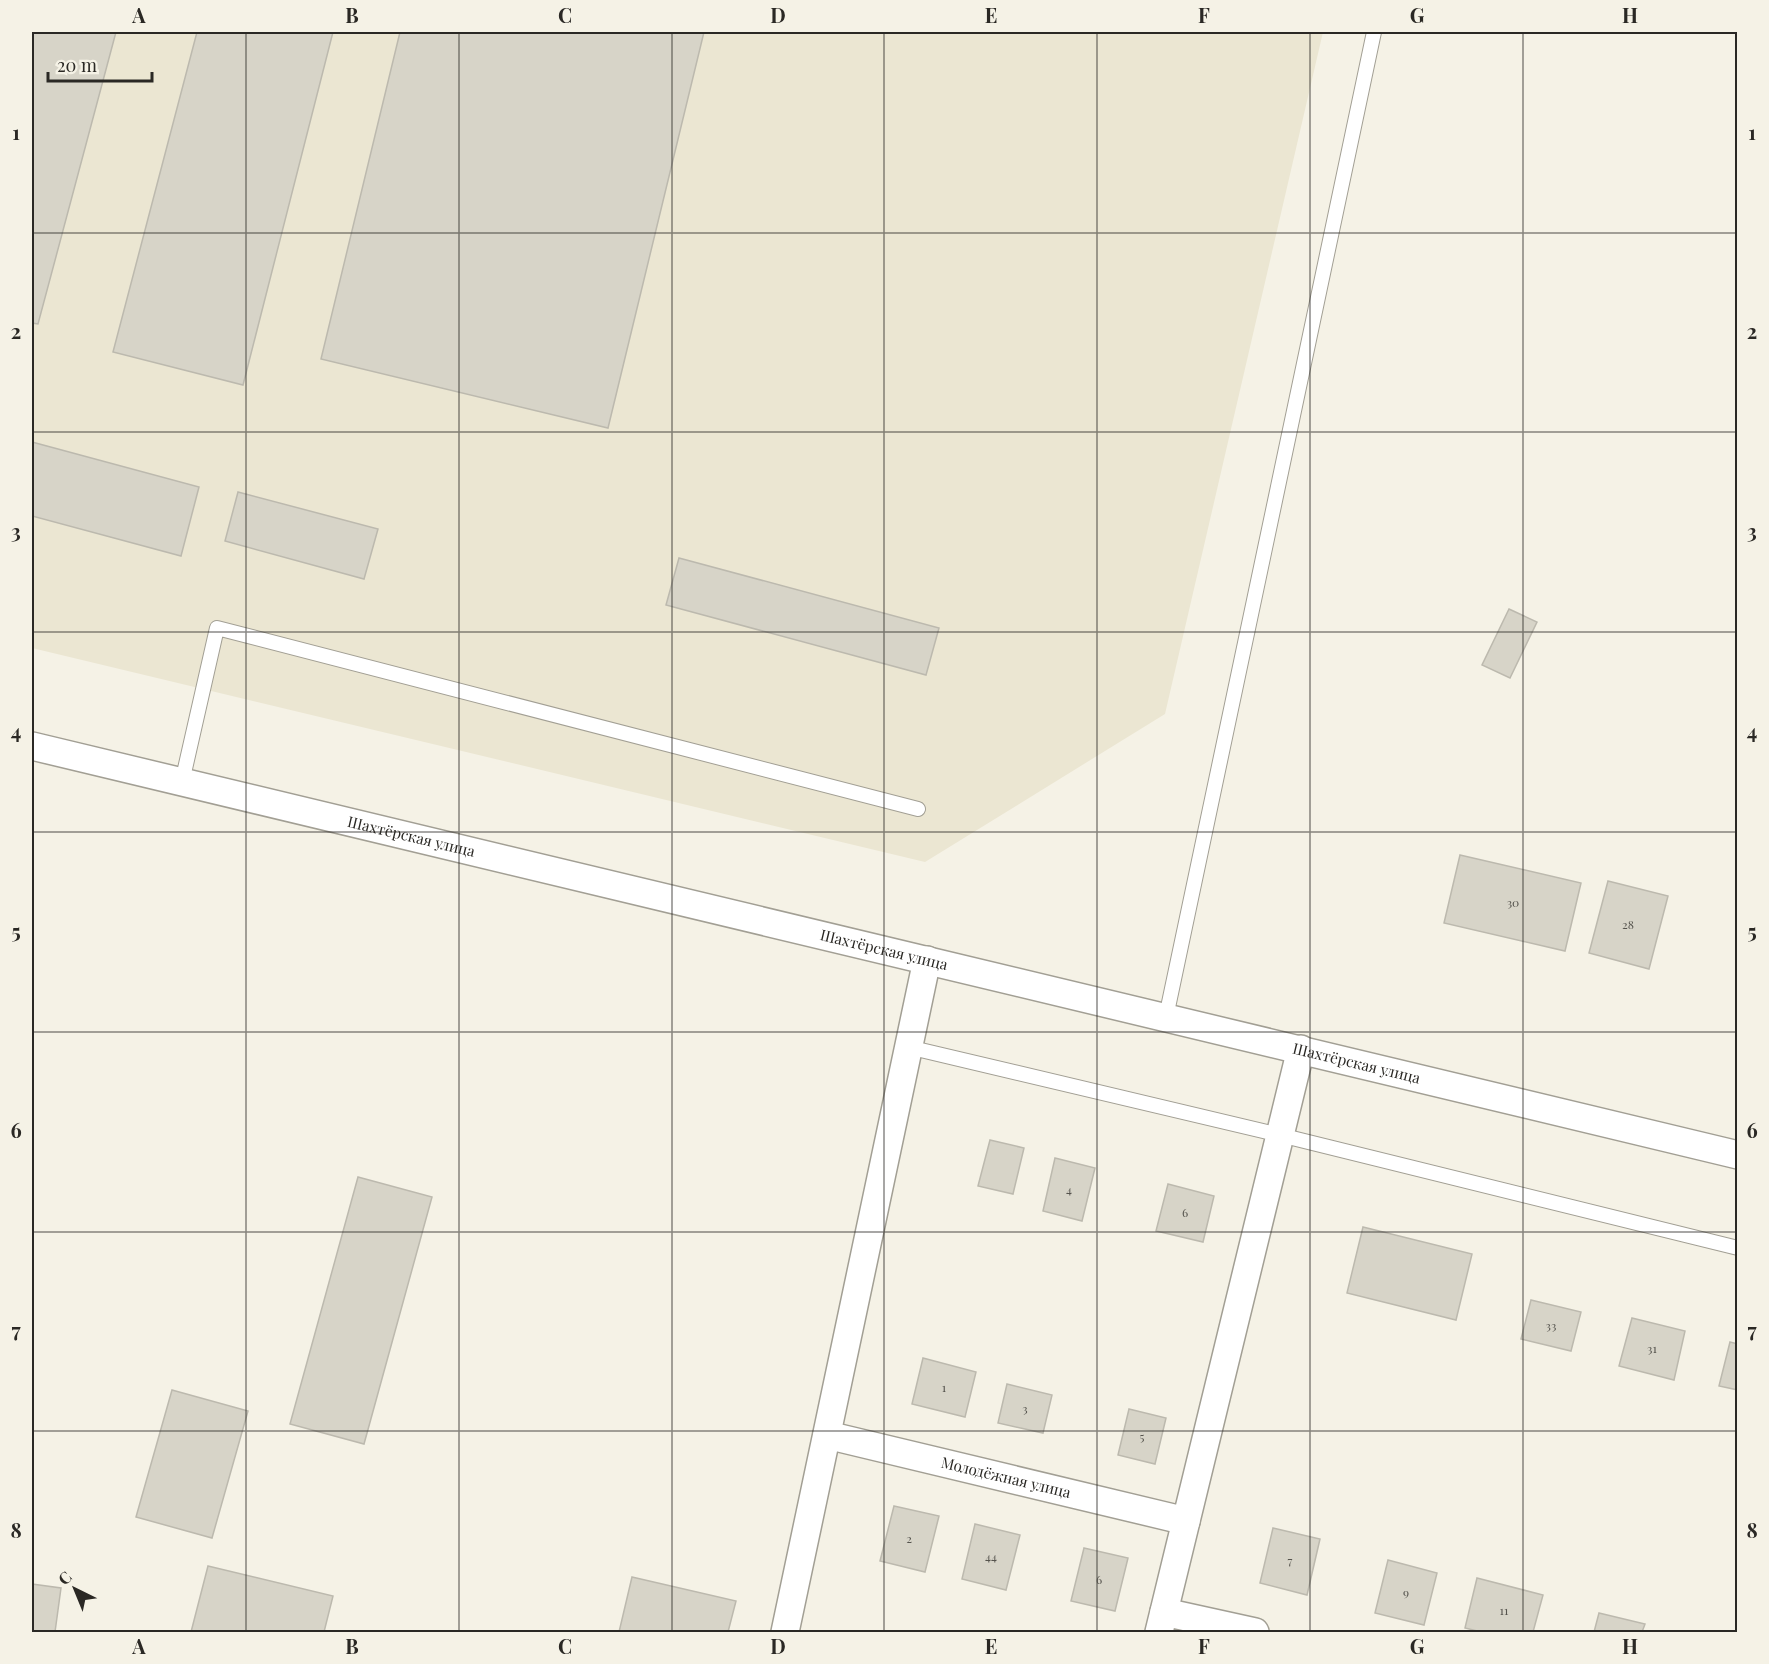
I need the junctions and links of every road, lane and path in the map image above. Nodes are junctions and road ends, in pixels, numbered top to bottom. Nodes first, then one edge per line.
1 (1374, 32) edge
2 (32, 746) edge
3 (182, 782) junction
4 (918, 809) dead end
5 (927, 960) junction
6 (1166, 1017) junction
7 (908, 1047) junction
8 (1301, 1049) junction
9 (1280, 1135) junction
10 (1737, 1155) edge
11 (1737, 1248) edge
12 (827, 1435) junction
13 (1186, 1521) junction
14 (1162, 1622) edge
15 (786, 1632) edge
16 (1254, 1632) edge

1 - 6 lane
2 - 3 street, Шахтёрская улица
3 - 4 lane
3 - 5 street, Шахтёрская улица
5 - 6 street, Шахтёрская улица
5 - 7 street
6 - 8 street, Шахтёрская улица
7 - 9 lane
7 - 12 street
8 - 9 street
8 - 10 street, Шахтёрская улица
9 - 11 lane
9 - 13 street
12 - 13 street, Молодёжная улица
12 - 15 street
13 - 14 street
14 - 16 street

